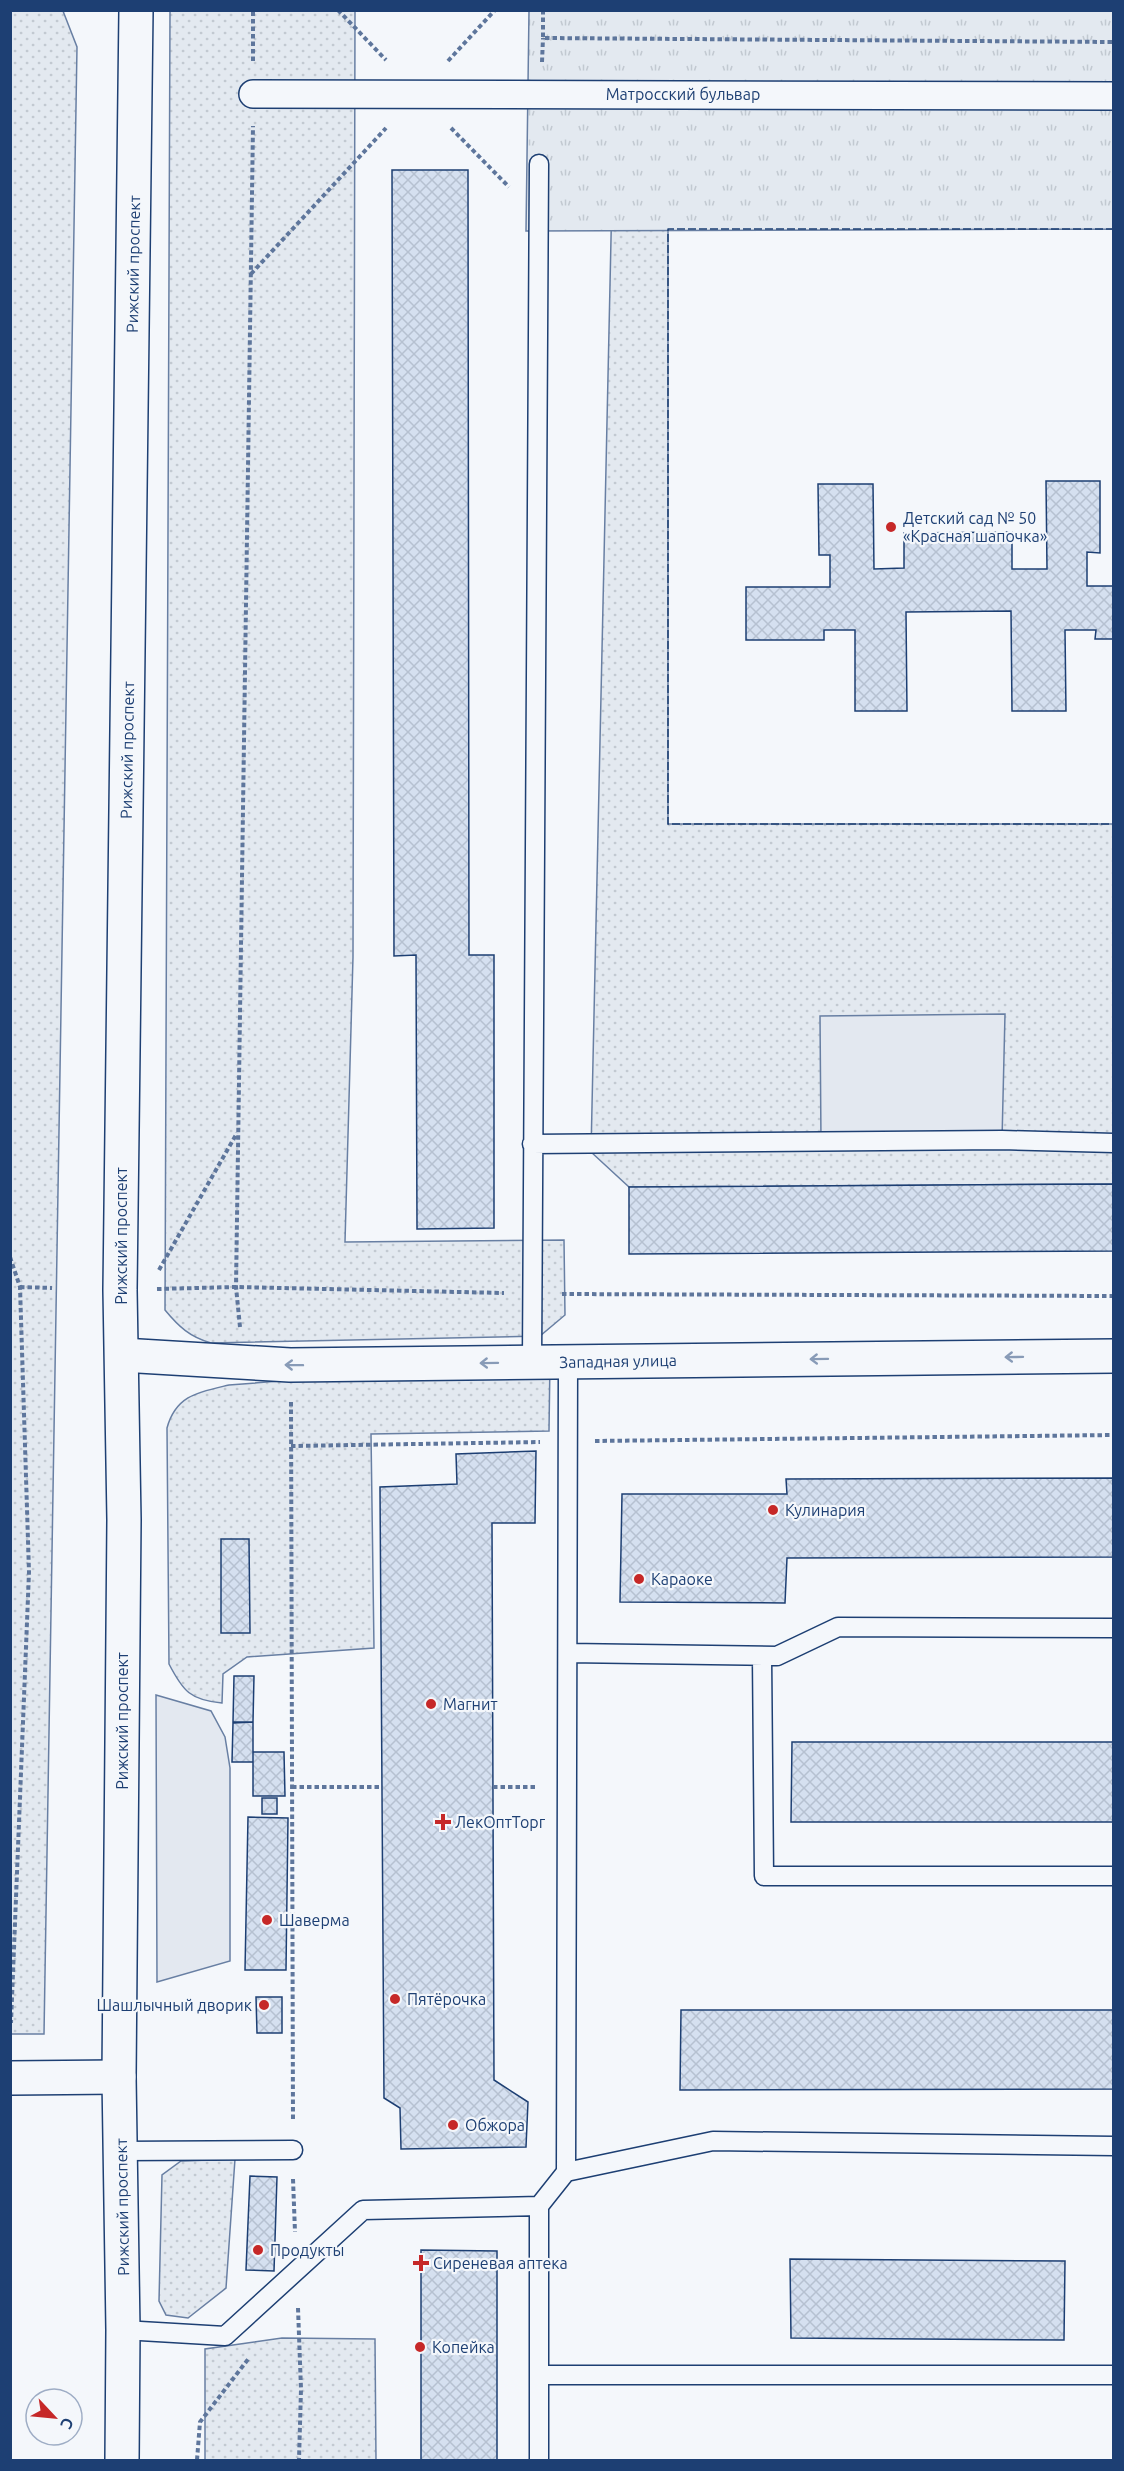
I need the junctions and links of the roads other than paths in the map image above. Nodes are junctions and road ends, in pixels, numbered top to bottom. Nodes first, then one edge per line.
1 (136, 10) edge
2 (253, 94) road end
3 (1113, 96) edge
4 (539, 164) dead end
5 (1113, 1143) edge
6 (532, 1144) junction
7 (122, 1355) junction
8 (1113, 1356) edge
9 (532, 1362) junction
10 (568, 1362) junction
11 (1113, 1628) edge
12 (568, 1653) junction
13 (762, 1656) junction
14 (1113, 1876) edge
15 (119, 2077) junction
16 (10, 2078) edge
17 (1113, 2146) edge
18 (293, 2150) road end
19 (121, 2151) junction
20 (566, 2172) junction
21 (539, 2205) junction
22 (123, 2330) junction
23 (540, 2375) junction
24 (1113, 2375) edge
25 (122, 2460) edge
26 (539, 2460) edge

1 - 7 main road, Рижский проспект
2 - 3 street, Матросский бульвар
4 - 6 lane
5 - 6 lane
6 - 9 lane
9 -> 7 main road, Западная улица
7 - 15 main road, Рижский проспект
8 -> 10 main road, Западная улица
9 - 10 main road, Западная улица
10 - 12 lane
11 - 13 lane
12 - 13 lane
12 - 20 lane
13 - 14 lane
15 - 16 main road
15 - 19 main road, Рижский проспект
17 - 20 lane
18 - 19 lane
19 - 22 main road, Рижский проспект
20 - 21 lane
21 - 22 lane
21 - 23 lane
22 - 25 main road, Рижский проспект
23 - 24 lane
23 - 26 lane

